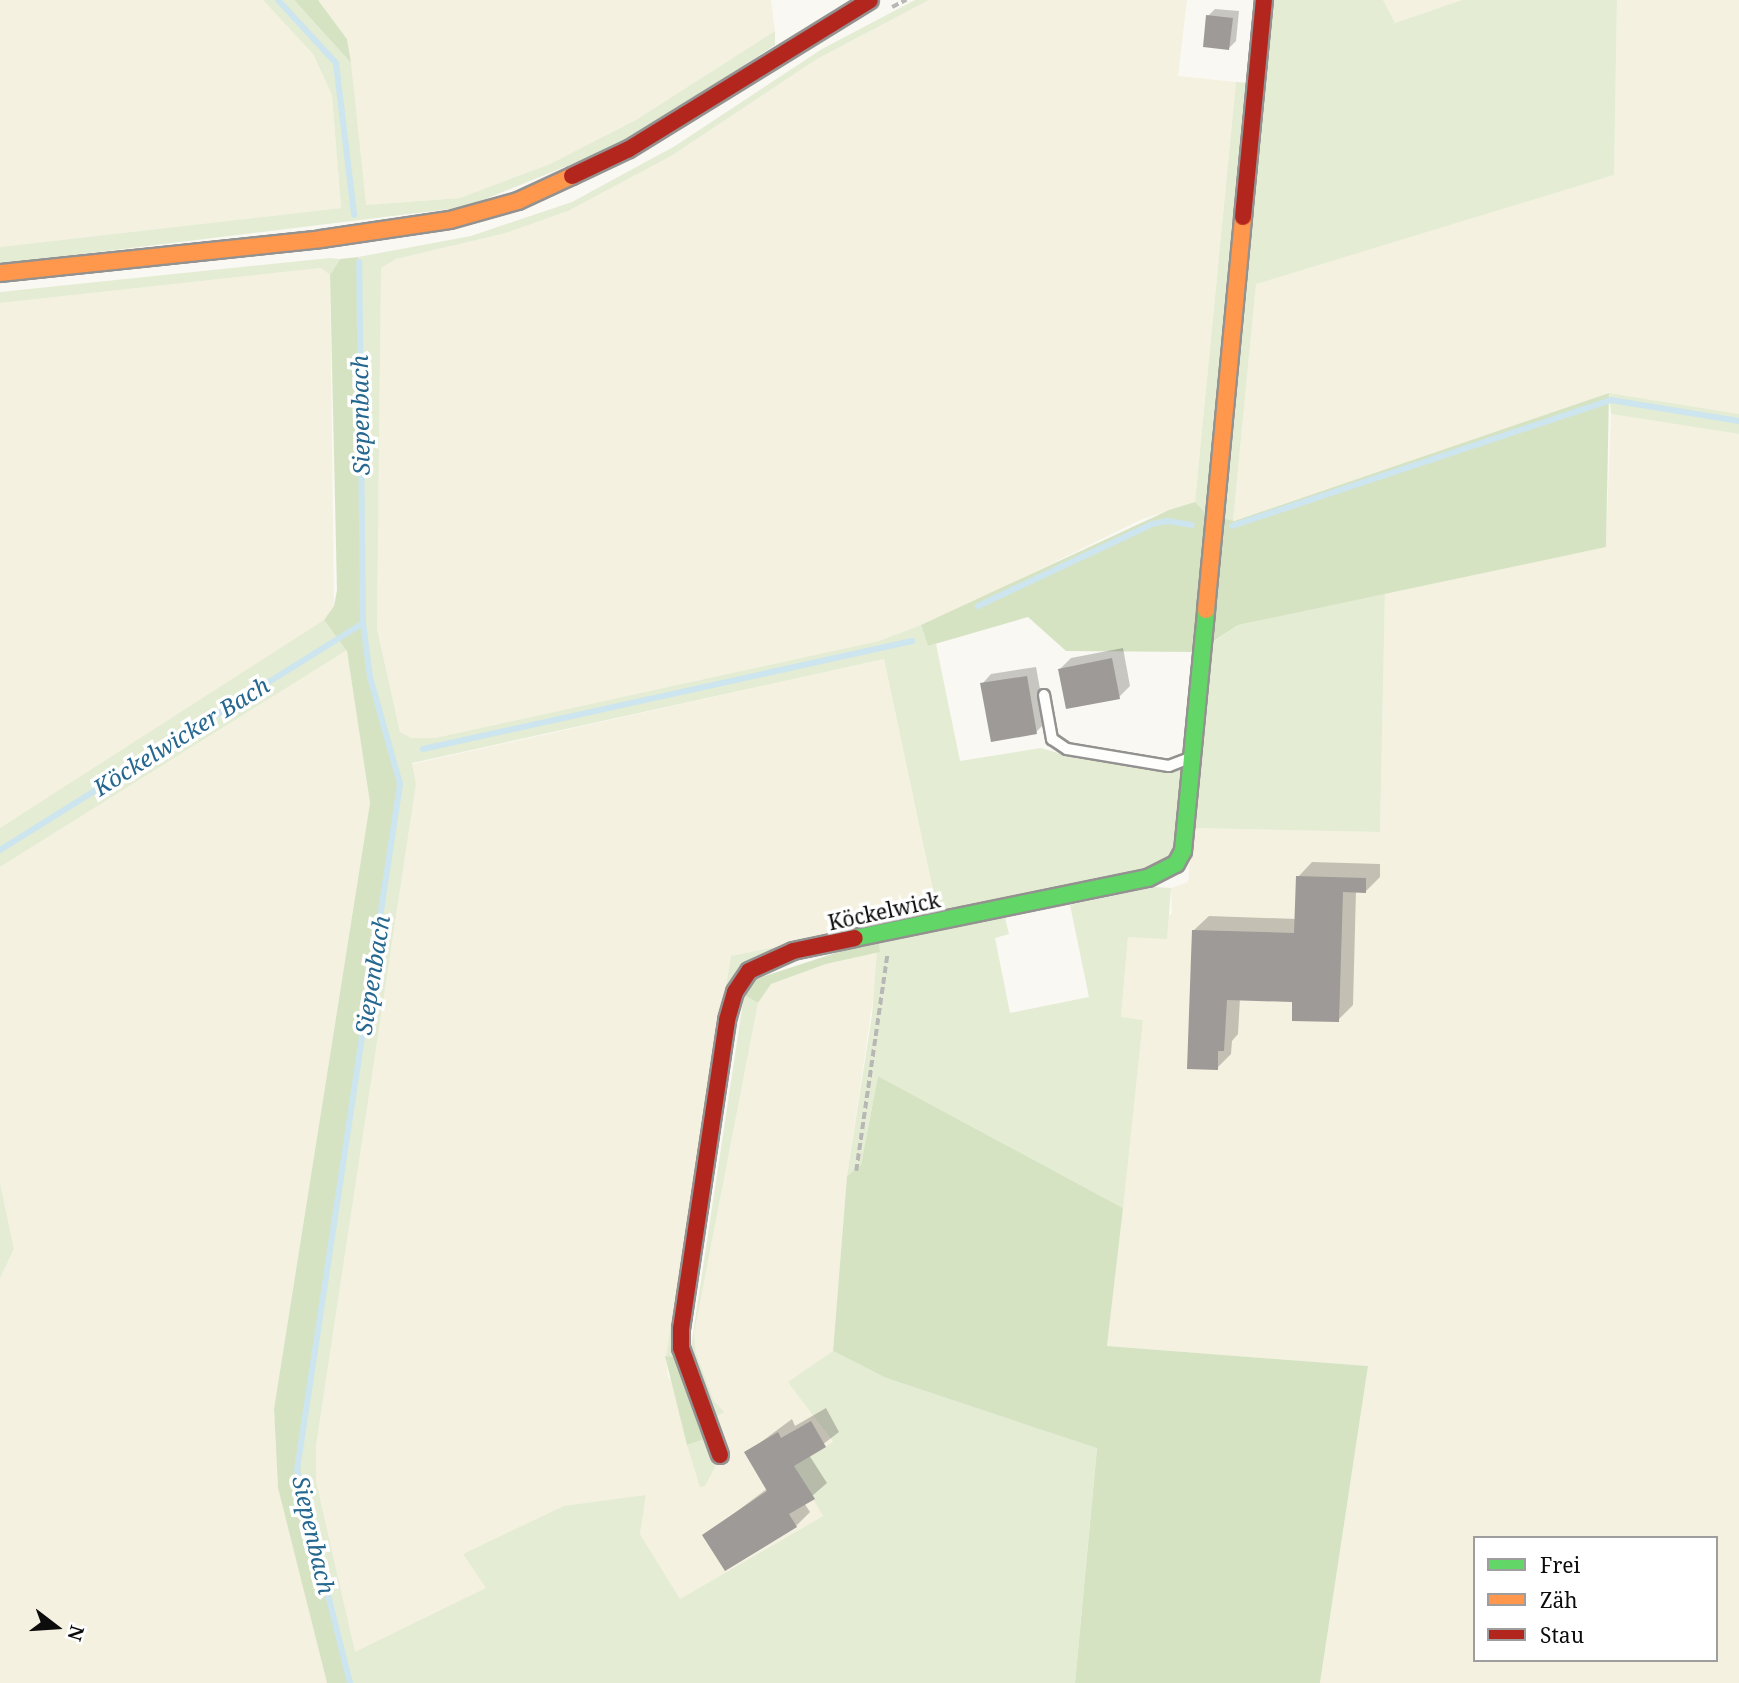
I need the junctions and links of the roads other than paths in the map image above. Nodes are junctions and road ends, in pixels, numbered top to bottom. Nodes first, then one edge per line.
1 (870, 0) edge
2 (1264, 0) edge
3 (0, 273) edge
4 (1044, 695) dead end
5 (1192, 756) junction
6 (720, 1455) dead end

1 - 3 street
2 - 5 street, Köckelwick
4 - 5 lane
5 - 6 street, Köckelwick

